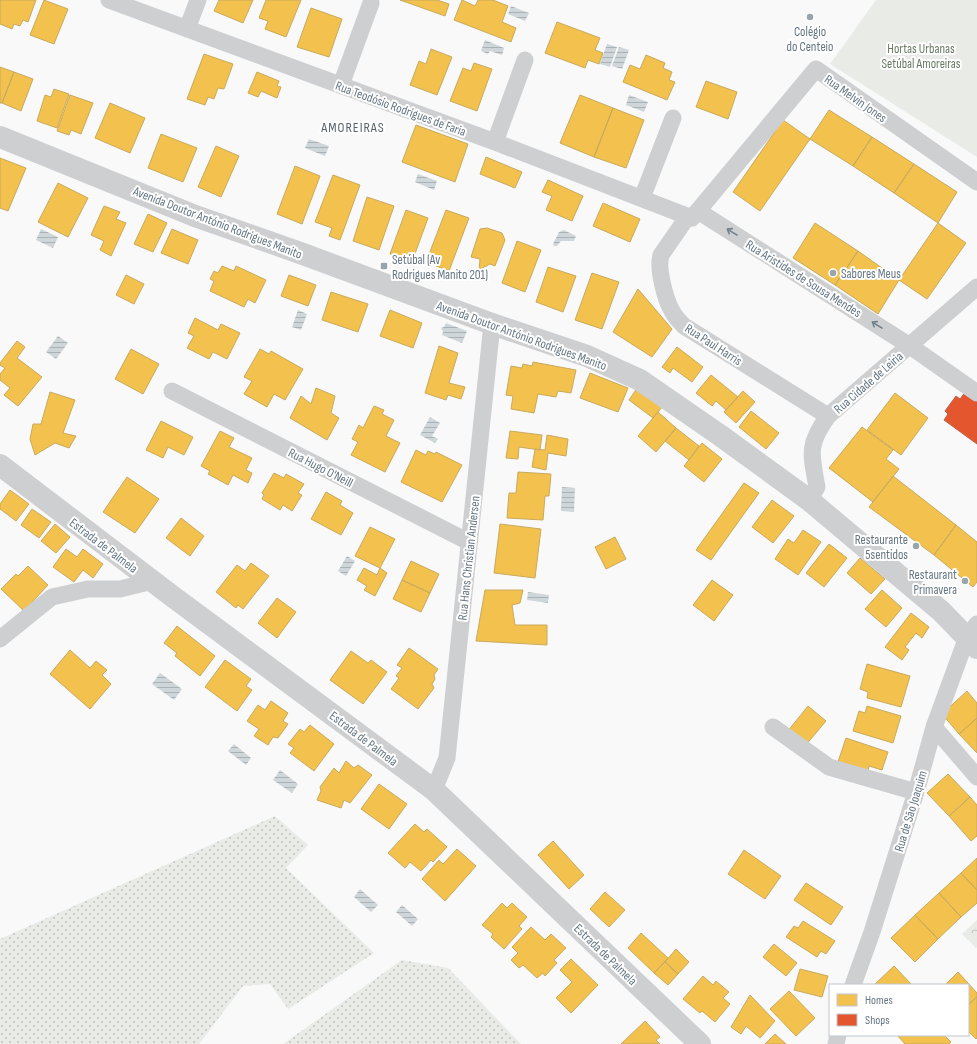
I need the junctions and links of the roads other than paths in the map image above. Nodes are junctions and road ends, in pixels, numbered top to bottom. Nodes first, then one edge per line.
1 (109, 0) edge
2 (198, 0) edge
3 (371, 3) dead end
4 (187, 29) junction
5 (525, 60) dead end
6 (341, 85) junction
7 (673, 118) dead end
8 (0, 137) edge
9 (495, 142) junction
10 (977, 182) edge
11 (642, 198) junction
12 (692, 215) junction
13 (977, 287) edge
14 (492, 324) junction
15 (910, 346) junction
16 (172, 391) dead end
17 (977, 393) edge
18 (828, 416) junction
19 (0, 465) edge
20 (809, 500) junction
21 (469, 542) junction
22 (152, 581) junction
23 (974, 637) edge
24 (0, 639) edge
25 (773, 727) dead end
26 (934, 727) junction
27 (977, 777) edge
28 (434, 790) junction
29 (916, 792) junction
30 (853, 984) edge
31 (700, 1044) edge

1 - 4 street, Rua Teodósio Rodrigues de Faria
2 - 4 street
3 - 6 street
4 - 6 street, Rua Teodósio Rodrigues de Faria
5 - 9 street
6 - 9 street, Rua Teodósio Rodrigues de Faria
7 - 11 street
8 - 14 street, Avenida Doutor António Rodrigues Manito
9 - 11 street, Rua Teodósio Rodrigues de Faria
10 - 12 street, Rua Melvin Jones
11 - 12 street, Rua Teodósio Rodrigues de Faria
15 -> 12 street, Rua Aristides de Sousa Mendes
12 - 18 street, Rua Paul Harris
13 - 15 street, Rua Cidade de Leiria
14 - 20 street, Avenida Doutor António Rodrigues Manito
14 - 21 street, Rua Hans Christian Andersen
15 - 17 street, Rua Aristides de Sousa Mendes
15 - 18 street, Rua Cidade de Leiria
16 - 21 street, Rua Hugo O'Neill
18 - 20 street, Rua Cidade de Leiria
19 - 22 street, Estrada de Palmela
20 - 23 street, Avenida Doutor António Rodrigues Manito
21 - 28 street, Rua Hans Christian Andersen
22 - 24 street
22 - 28 street, Estrada de Palmela
23 - 26 street, Rua de São Joaquim
25 - 29 street
26 - 27 street
26 - 29 street, Rua de São Joaquim
28 - 31 street, Estrada de Palmela
29 - 30 street, Rua de São Joaquim

